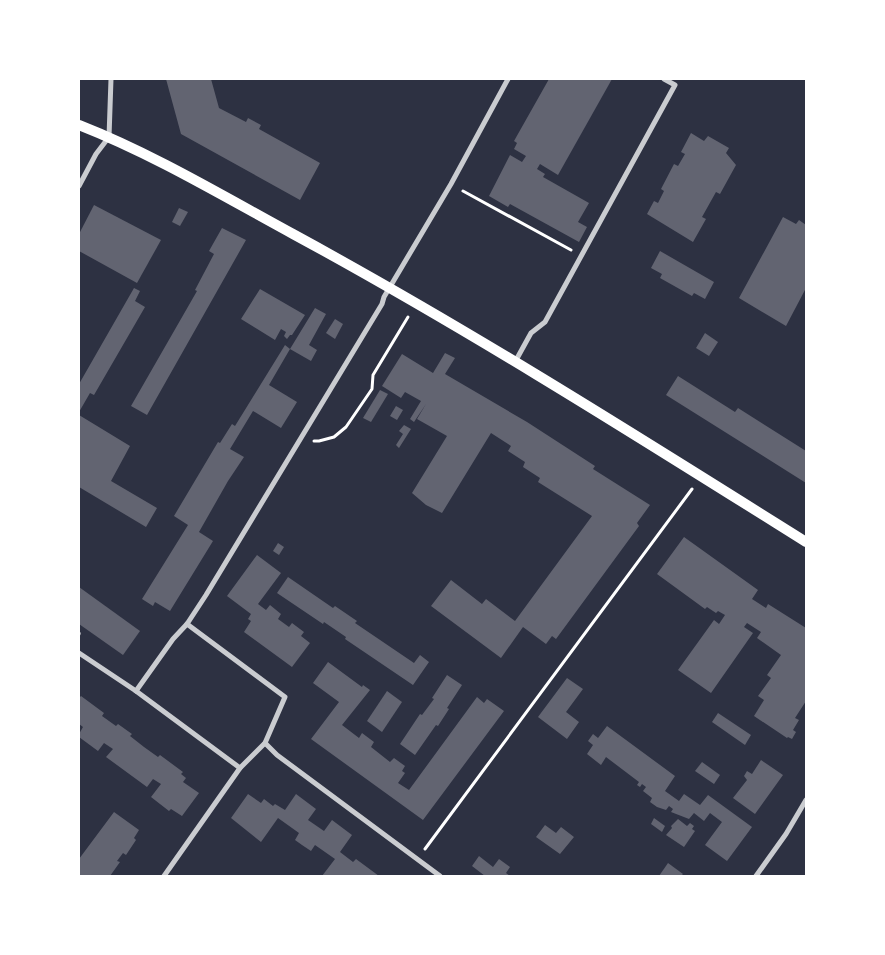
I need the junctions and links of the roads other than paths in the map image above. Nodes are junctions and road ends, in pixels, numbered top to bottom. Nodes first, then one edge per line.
1 (111, 79) edge
2 (508, 79) edge
3 (664, 79) edge
4 (79, 125) edge
5 (109, 137) junction
6 (79, 186) edge
7 (390, 287) junction
8 (514, 362) junction
9 (806, 542) edge
10 (187, 624) junction
11 (79, 653) edge
12 (136, 691) junction
13 (264, 743) junction
14 (240, 768) junction
15 (806, 800) edge
16 (164, 876) edge
17 (440, 876) edge
18 (756, 876) edge

1 - 5 street
2 - 7 street
3 - 8 street
4 - 5 main road
5 - 6 street
5 - 7 main road
7 - 8 main road
7 - 10 street
8 - 9 main road
10 - 12 street
10 - 13 street
11 - 12 street
12 - 14 street
13 - 14 street
13 - 17 street
14 - 16 street
15 - 18 street

